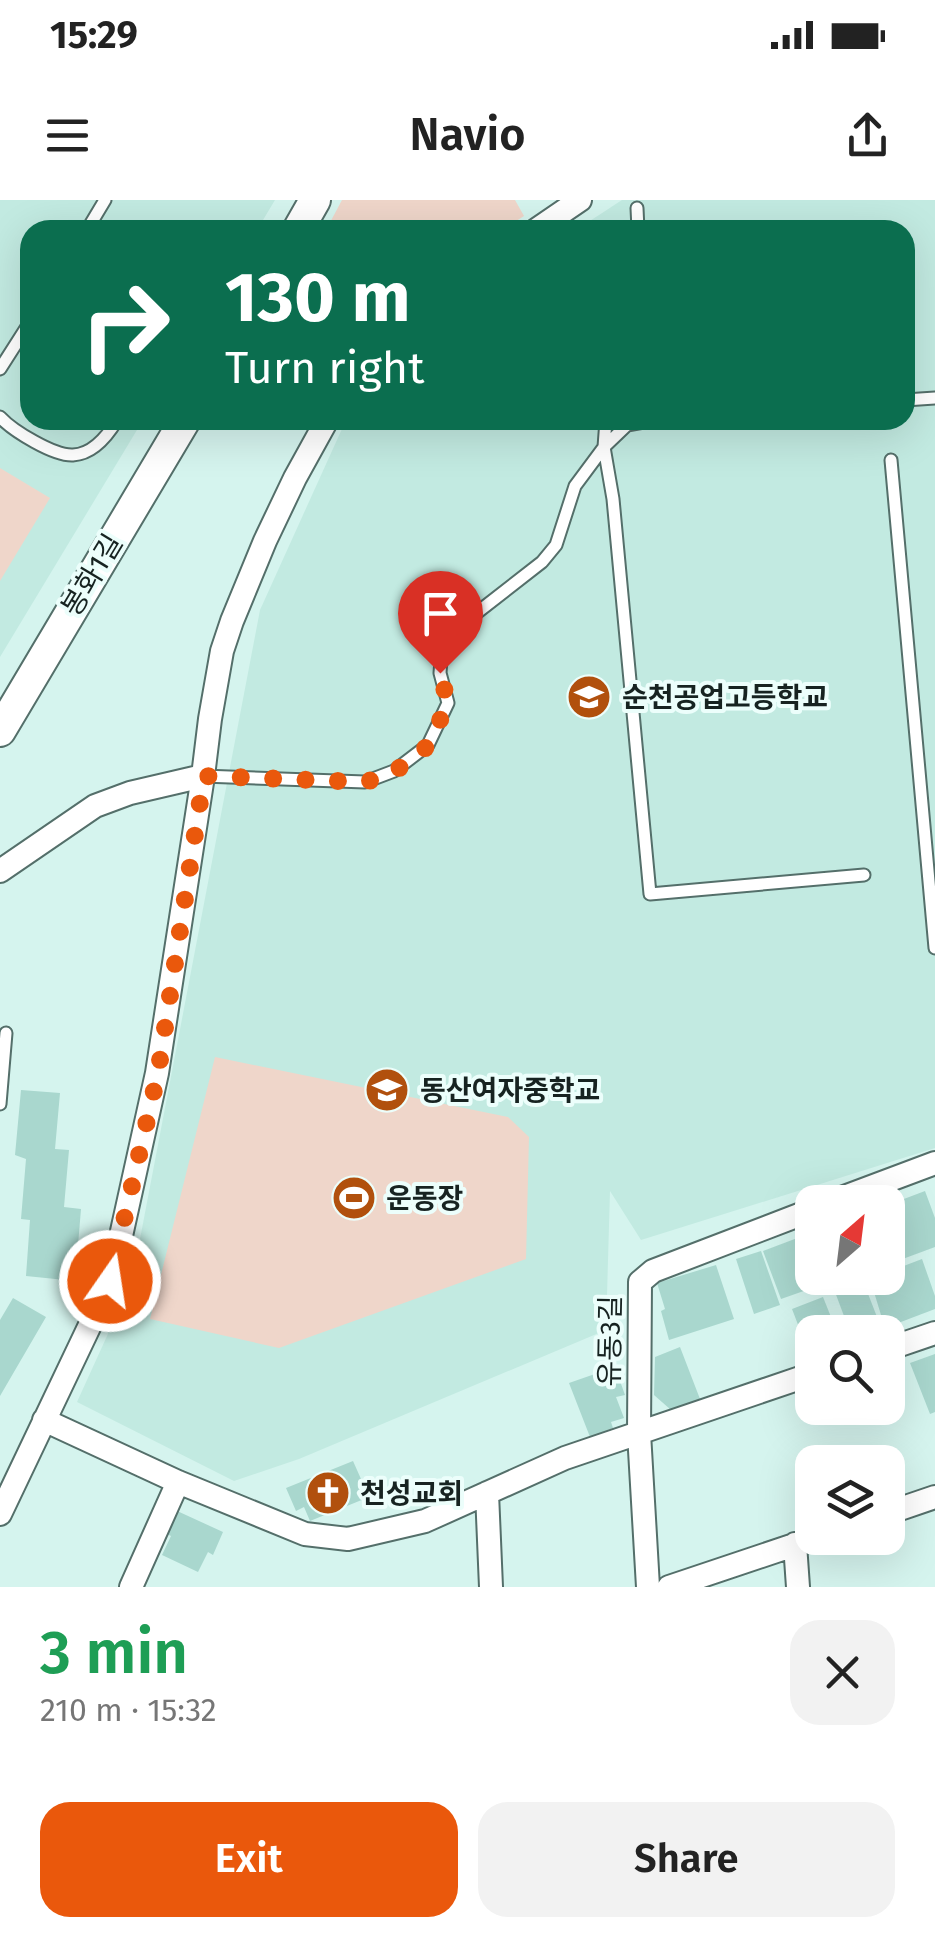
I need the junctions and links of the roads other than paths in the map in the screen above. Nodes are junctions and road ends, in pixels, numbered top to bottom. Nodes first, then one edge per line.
1 (580, 200) edge
2 (638, 208) dead end
3 (551, 220) edge
4 (638, 220) edge
5 (20, 338) edge
6 (0, 370) edge
7 (0, 418) edge
8 (111, 430) edge
9 (179, 430) edge
10 (323, 430) edge
11 (605, 430) edge
12 (622, 430) edge
13 (604, 447) junction
14 (891, 460) dead end
15 (0, 731) edge
16 (204, 776) junction
17 (0, 871) edge
18 (864, 875) dead end
19 (935, 948) edge
20 (6, 1034) dead end
21 (0, 1104) edge
22 (935, 1163) edge
23 (877, 1185) edge
24 (795, 1216) edge
25 (935, 1333) edge
26 (905, 1343) edge
27 (795, 1380) edge
28 (44, 1420) junction
29 (639, 1433) junction
30 (178, 1482) junction
31 (487, 1493) junction
32 (935, 1497) edge
33 (905, 1507) edge
34 (0, 1514) edge
35 (795, 1544) edge
36 (803, 1555) edge
37 (131, 1587) edge
38 (492, 1587) edge
39 (648, 1587) edge
40 (668, 1587) edge
41 (798, 1587) edge

1 - 3 street
2 - 4 lane
5 - 6 lane
7 - 8 lane
9 - 15 street, 봉화1길
10 - 16 street
11 - 13 lane
12 - 13 lane
13 - 16 lane
13 - 18 lane
14 - 19 lane
16 - 17 street
16 - 28 street
20 - 21 lane
22 - 23 street
24 - 29 street, 유동3길
25 - 26 street
27 - 29 street
28 - 30 street
28 - 34 street
29 - 31 street
29 - 39 street, 유동3길
30 - 31 street
30 - 37 street
31 - 38 street
32 - 33 street
35 - 40 street
36 - 41 street

